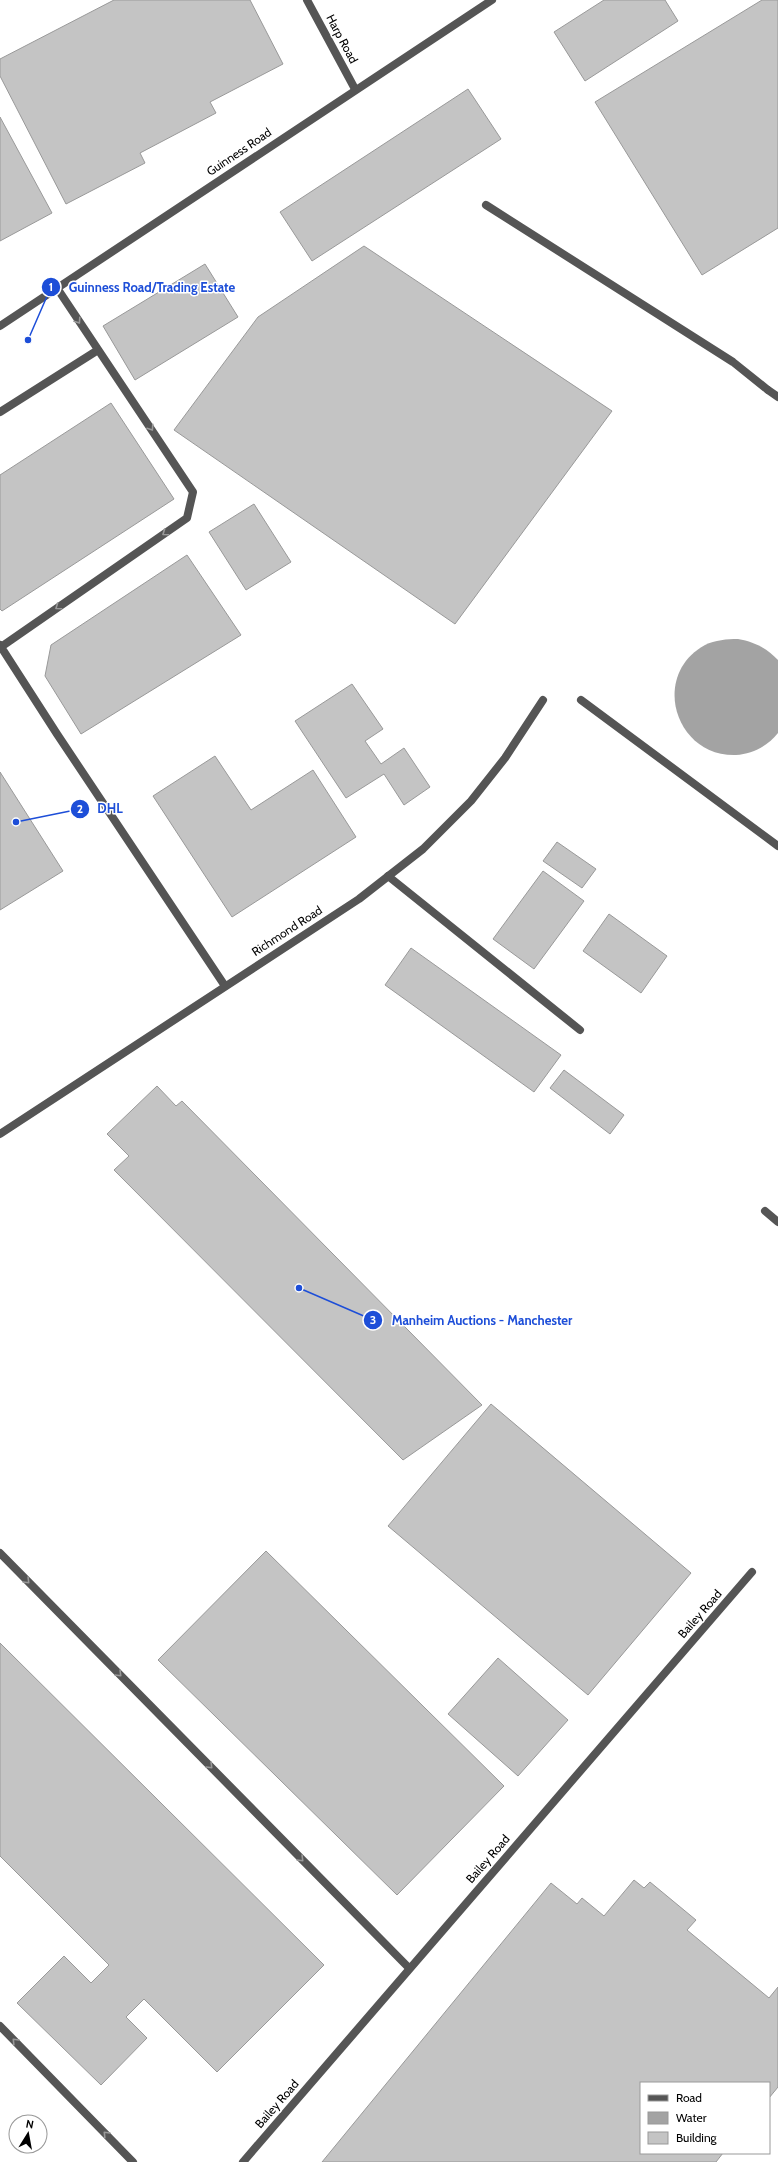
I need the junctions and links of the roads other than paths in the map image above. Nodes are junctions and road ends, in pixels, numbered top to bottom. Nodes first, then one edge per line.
1 (307, 0) edge
2 (492, 0) edge
3 (355, 89) junction
4 (486, 205) dead end
5 (57, 288) junction
6 (0, 326) edge
7 (98, 350) junction
8 (778, 397) edge
9 (0, 412) edge
10 (1, 646) edge
11 (543, 700) dead end
12 (581, 700) dead end
13 (778, 846) edge
14 (388, 876) junction
15 (226, 986) junction
16 (580, 1030) dead end
17 (0, 1134) edge
18 (765, 1211) dead end
19 (778, 1222) edge
20 (0, 1553) edge
21 (752, 1572) dead end
22 (409, 1968) junction
23 (0, 2026) edge
24 (133, 2162) edge
25 (243, 2162) edge

1 - 3 street, Harp Road
2 - 3 street, Guinness Road
3 - 5 street, Guinness Road
4 - 8 street
5 - 6 street, Guinness Road
5 -> 7 street
7 - 9 street
7 -> 10 street
10 - 15 street
11 - 14 street, Richmond Road
12 - 13 street
14 - 15 street, Richmond Road
14 - 16 street
15 - 17 street, Richmond Road
18 - 19 street
20 -> 22 street
21 - 22 street, Bailey Road
22 - 25 street, Bailey Road
24 -> 23 street

